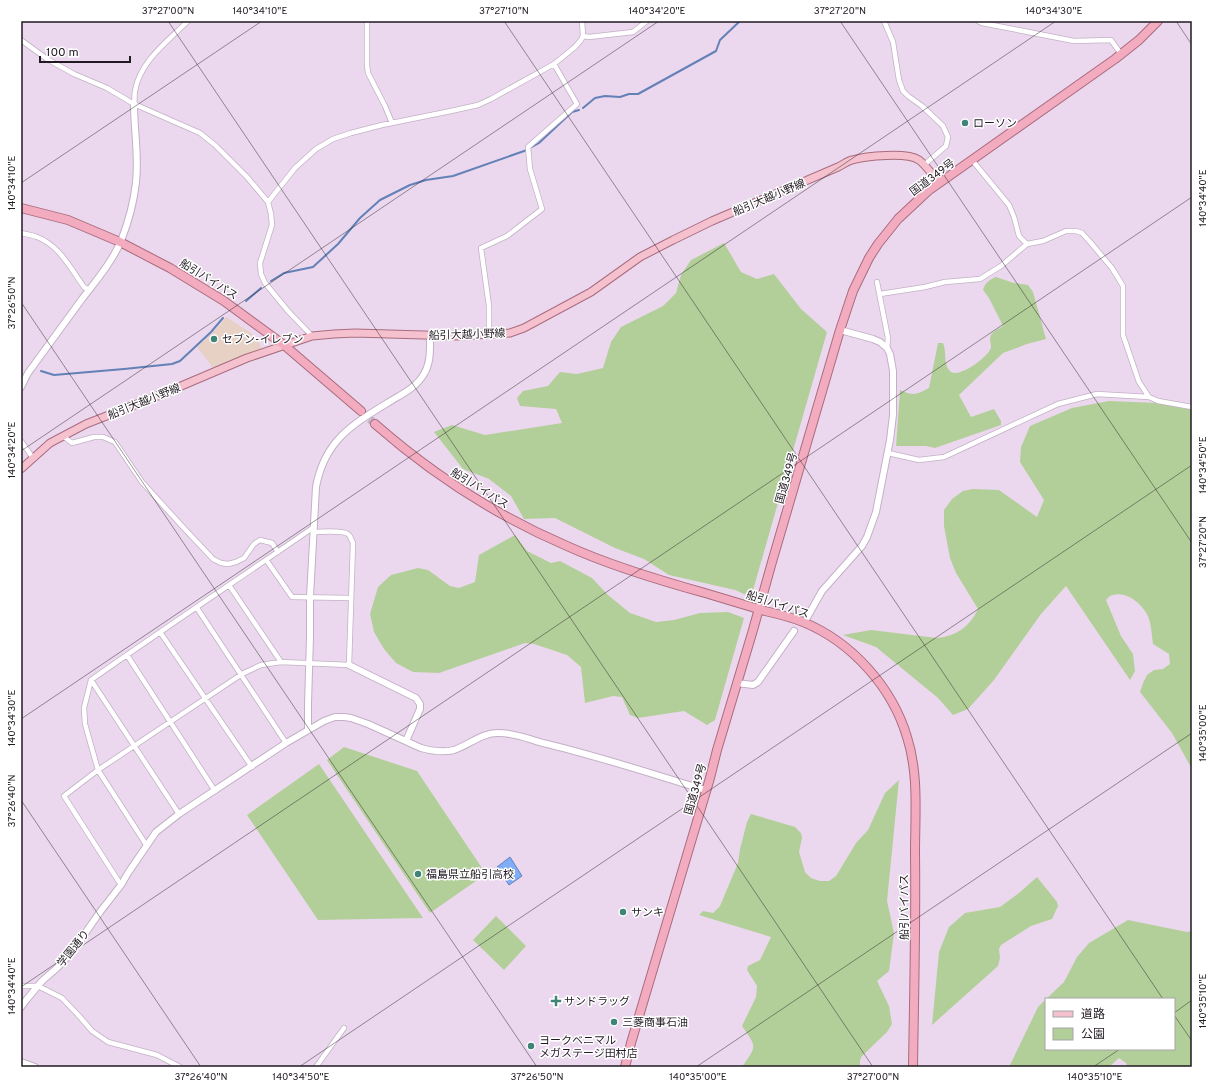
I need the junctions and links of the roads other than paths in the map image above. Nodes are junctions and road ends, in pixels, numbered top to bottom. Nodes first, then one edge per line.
1 (188, 21) edge
2 (366, 21) edge
3 (582, 21) edge
4 (647, 21) edge
5 (978, 21) edge
6 (1158, 21) edge
7 (886, 22) edge
8 (583, 36) junction
9 (21, 40) edge
10 (1121, 54) junction
11 (554, 64) junction
12 (134, 104) junction
13 (392, 123) junction
14 (972, 160) junction
15 (924, 165) junction
16 (939, 183) junction
17 (268, 202) junction
18 (21, 208) edge
19 (21, 233) edge
20 (120, 242) junction
21 (1027, 244) junction
22 (877, 282) dead end
23 (89, 290) junction
24 (880, 294) junction
25 (840, 330) junction
26 (489, 334) junction
27 (312, 336) junction
28 (430, 336) junction
29 (284, 345) junction
30 (887, 348) junction
31 (21, 387) edge
32 (1149, 396) junction
33 (1192, 407) edge
34 (361, 411) tunnel mouth
35 (375, 424) tunnel mouth
36 (63, 436) junction
37 (21, 441) edge
38 (888, 453) junction
39 (33, 458) junction
40 (21, 469) edge
41 (314, 530) junction
42 (278, 552) junction
43 (266, 561) junction
44 (229, 586) junction
45 (310, 597) junction
46 (350, 598) junction
47 (197, 608) junction
48 (759, 609) junction
49 (804, 622) junction
50 (794, 630) dead end
51 (160, 632) junction
52 (127, 656) junction
53 (281, 662) junction
54 (309, 662) junction
55 (349, 665) junction
56 (242, 674) junction
57 (91, 680) junction
58 (737, 683) junction
59 (206, 699) junction
60 (170, 723) junction
61 (308, 729) junction
62 (406, 741) junction
63 (286, 743) junction
64 (135, 746) junction
65 (252, 767) junction
66 (98, 770) junction
67 (706, 790) junction
68 (215, 791) junction
69 (179, 814) junction
70 (147, 846) junction
71 (121, 885) junction
72 (21, 986) edge
73 (38, 986) junction
74 (21, 1008) edge
75 (344, 1028) dead end
76 (21, 1062) edge
77 (35, 1067) edge
78 (180, 1067) edge
79 (316, 1067) edge
80 (625, 1067) edge
81 (914, 1067) edge

1 - 12 street
2 - 13 street
3 - 8 street
4 - 8 street
5 - 10 street
6 - 10 highway, 国道349号
7 - 15 street
8 - 11 street
9 - 12 street
10 - 14 highway, 国道349号
11 - 13 street
11 - 26 street
12 - 17 street
12 - 20 street
13 - 17 street
14 - 16 highway, 国道349号
14 - 21 street
15 - 16 main road, 船引大越小野線
15 - 26 main road, 船引大越小野線
16 - 25 highway, 国道349号
17 - 27 street
18 - 20 highway, 船引バイパス
19 - 23 street
20 - 23 street
20 - 29 highway, 船引バイパス
21 - 24 street
21 - 32 street
22 - 24 street
23 - 31 street
24 - 30 street
25 - 30 street
25 - 48 highway, 国道349号
26 - 28 main road, 船引大越小野線
27 - 28 main road, 船引大越小野線
27 - 29 main road, 船引大越小野線
28 - 41 street
29 - 34 highway, 船引バイパス
29 - 36 main road, 船引大越小野線
30 - 38 street
32 - 33 street
32 - 38 street
35 - 48 highway, 船引バイパス
36 - 39 main road, 船引大越小野線
36 - 42 street
37 - 39 street
38 - 49 street
39 - 40 main road, 船引大越小野線
41 - 42 street
41 - 45 street
41 - 46 street
42 - 43 street
43 - 44 street
43 - 45 street
44 - 47 street
44 - 53 street
45 - 46 street
45 - 54 street
46 - 55 street
47 - 51 street
47 - 56 street
48 - 49 highway, 船引バイパス
48 - 58 highway, 国道349号
49 - 81 highway, 船引バイパス
50 - 58 street
51 - 52 street
51 - 59 street
52 - 57 street
52 - 60 street
53 - 54 street
53 - 56 street
54 - 55 street
54 - 61 street
55 - 62 street
56 - 59 street
56 - 63 street
57 - 64 street
57 - 66 street
58 - 67 highway, 国道349号
59 - 60 street
59 - 65 street
60 - 64 street
60 - 68 street
61 - 62 street, 学園通り
61 - 63 street, 学園通り
62 - 67 street, 学園通り
63 - 65 street, 学園通り
64 - 66 street
64 - 69 street
65 - 68 street, 学園通り
66 - 70 street
66 - 71 street
67 - 80 highway, 国道349号
68 - 69 street, 学園通り
69 - 70 street, 学園通り
70 - 71 street, 学園通り
71 - 73 street, 学園通り
72 - 73 street
73 - 74 street, 学園通り
73 - 78 street
75 - 79 street
76 - 77 street

